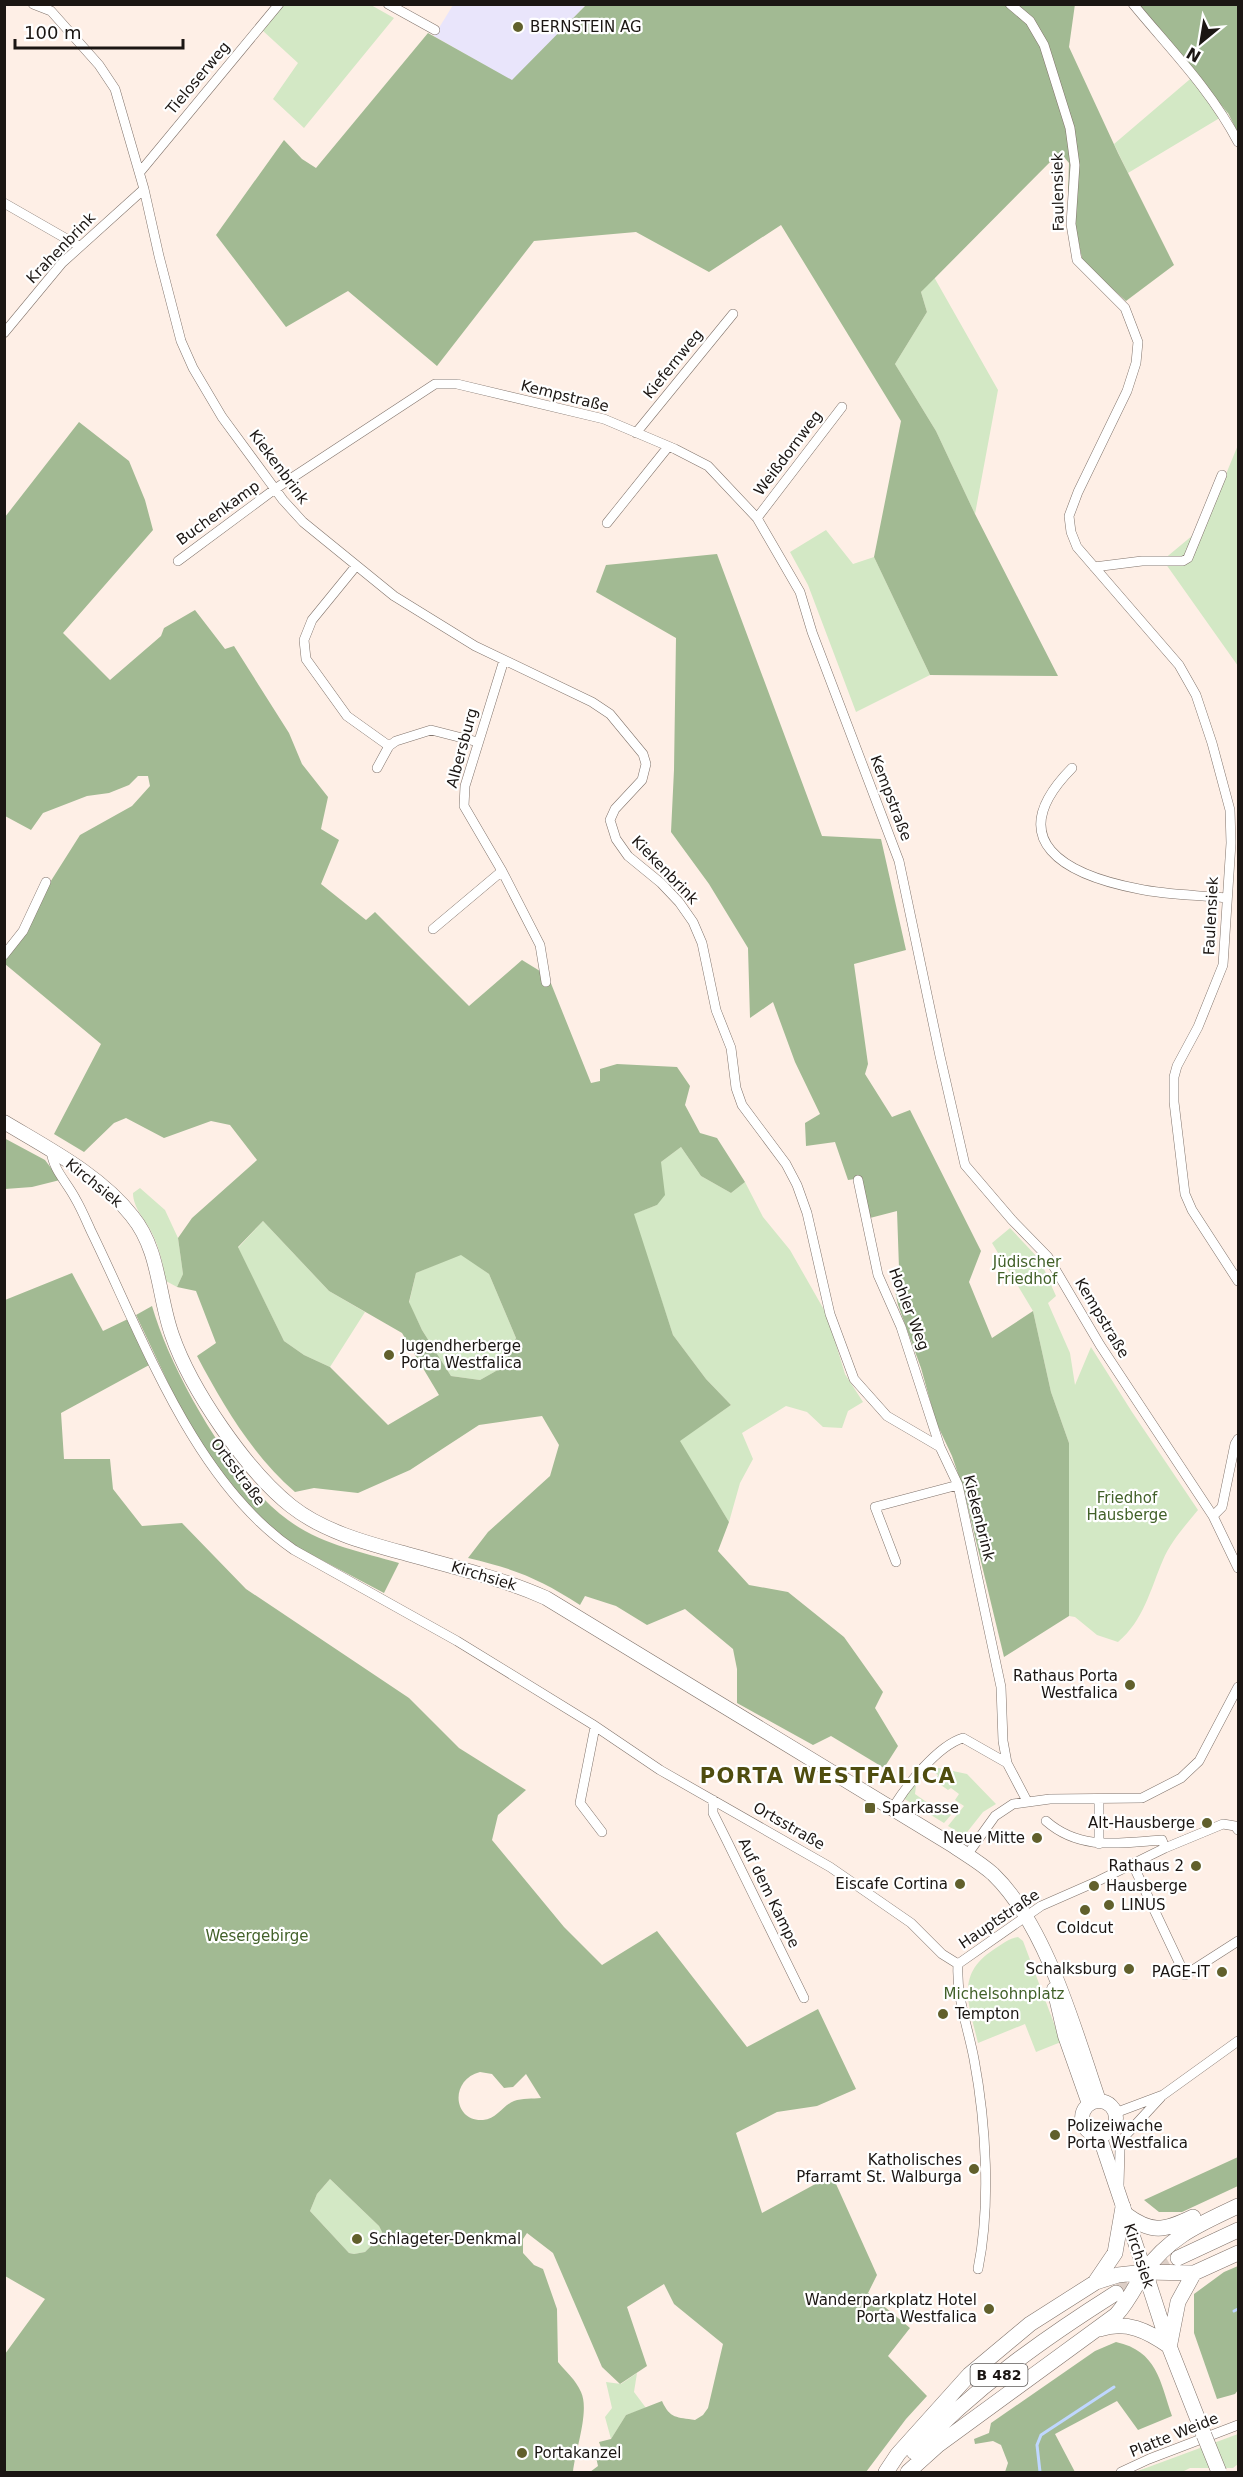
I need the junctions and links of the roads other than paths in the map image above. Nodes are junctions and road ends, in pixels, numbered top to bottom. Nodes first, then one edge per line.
1 (33, 4) edge
2 (60, 4) edge
3 (279, 4) edge
4 (388, 4) edge
5 (1010, 4) edge
6 (1133, 4) edge
7 (51, 11) junction
8 (435, 30) dead end
9 (1239, 142) edge
10 (140, 172) junction
11 (144, 189) junction
12 (4, 203) edge
13 (79, 246) junction
14 (733, 314) dead end
15 (4, 333) edge
16 (842, 407) dead end
17 (636, 433) junction
18 (668, 447) junction
19 (1222, 475) dead end
20 (275, 489) junction
21 (758, 518) junction
22 (607, 523) dead end
23 (178, 561) dead end
24 (356, 566) junction
25 (1094, 567) junction
26 (504, 660) junction
27 (478, 742) junction
28 (389, 747) junction
29 (377, 768) dead end
30 (1072, 768) dead end
31 (502, 871) junction
32 (46, 882) dead end
33 (1226, 898) junction
34 (433, 929) dead end
35 (4, 955) edge
36 (546, 982) dead end
37 (4, 1122) edge
38 (51, 1150) junction
39 (858, 1180) dead end
40 (1238, 1278) edge
41 (1239, 1438) edge
42 (940, 1447) junction
43 (958, 1485) junction
44 (1213, 1516) junction
45 (897, 1562) dead end
46 (1239, 1568) edge
47 (1239, 1687) edge
48 (595, 1727) junction
49 (1007, 1763) junction
50 (1099, 1799) junction
51 (713, 1800) junction
52 (1027, 1801) junction
53 (892, 1809) junction
54 (1046, 1821) dead end
55 (1239, 1830) edge
56 (602, 1832) dead end
57 (1099, 1844) junction
58 (1165, 1848) junction
59 (967, 1855) junction
60 (1133, 1865) junction
61 (1026, 1916) junction
62 (1239, 1941) edge
63 (958, 1964) junction
64 (804, 1998) dead end
65 (1239, 2041) edge
66 (1163, 2095) junction
67 (1094, 2102) junction
68 (1115, 2113) junction
69 (1099, 2135) junction
70 (1122, 2205) junction
71 (1239, 2205) edge
72 (1239, 2230) edge
73 (1239, 2253) edge
74 (1178, 2258) tunnel mouth
75 (978, 2269) dead end
76 (1145, 2272) junction
77 (1194, 2273) junction
78 (1096, 2282) junction
79 (1116, 2293) tunnel mouth
80 (1097, 2330) junction
81 (1169, 2346) junction
82 (1239, 2425) edge
83 (886, 2472) edge
84 (894, 2472) edge
85 (908, 2472) edge
86 (1121, 2472) edge
87 (1219, 2472) edge

1 - 7 street, Kiekenbrink
2 - 7 street
3 - 10 street, Tieloserweg
4 - 8 street
5 - 25 street, Faulensiek
6 - 9 street
7 - 10 street, Kiekenbrink
10 - 11 street, Kiekenbrink
11 - 13 street, Krahenbrink
11 - 20 street, Kiekenbrink
12 - 13 street
13 - 15 street, Krahenbrink
14 - 17 street, Kiefernweg
16 - 21 street, Weißdornweg
17 - 18 street, Kempstraße
17 - 20 street, Kempstraße
18 - 21 street, Kempstraße
18 - 22 street
19 - 25 street
20 - 23 street, Buchenkamp
20 - 24 street, Kiekenbrink
21 - 44 street, Kempstraße
24 - 26 street, Kiekenbrink
24 - 28 street
25 - 33 street, Faulensiek
26 - 27 street, Albersburg
26 - 42 street, Kiekenbrink
27 - 28 street
27 - 31 street, Albersburg
28 - 29 street
30 - 33 street
31 - 34 street
31 - 36 street, Albersburg
32 - 35 street
33 - 40 street, Faulensiek
37 - 38 main road, Kirchsiek
38 - 48 street, Ortsstraße
38 - 53 main road, Kirchsiek
39 - 42 street, Hohler Weg
41 - 44 street
42 - 43 street, Kiekenbrink
43 - 45 street
43 - 49 street, Kiekenbrink
44 - 46 street, Kempstraße
47 - 50 street
48 - 51 street, Ortsstraße
48 - 56 street
49 - 52 street, Kiekenbrink
49 - 53 street
50 - 52 street
50 - 57 street
51 - 63 street, Ortsstraße
51 - 64 street, Auf dem Kampe
52 - 59 street
53 - 59 main road, Kirchsiek
54 - 57 street
55 - 58 street, Hauptstraße
57 - 58 street
58 - 60 street, Hauptstraße
59 - 61 main road, Kirchsiek
60 - 61 street, Hauptstraße
60 - 62 street
61 - 63 street, Hauptstraße
61 - 67 main road, Kirchsiek
63 - 75 street, Hauptstraße
65 - 66 street
66 - 68 street
66 - 70 street
67 - 68 main road
67 - 69 main road
68 - 69 main road
69 - 70 main road, Kirchsiek
70 - 71 main road
70 - 76 main road, Kirchsiek
70 - 78 main road
71 - 76 main road
72 - 74 main road
73 - 77 main road
76 - 77 main road
76 - 78 main road
76 - 80 main road
76 - 81 main road, Kirchsiek
77 - 81 main road
78 - 83 main road
79 - 84 main road, B 482
80 - 81 main road
80 - 85 main road
81 - 87 main road, Kirchsiek, bridge
82 - 86 street, Platte Weide

